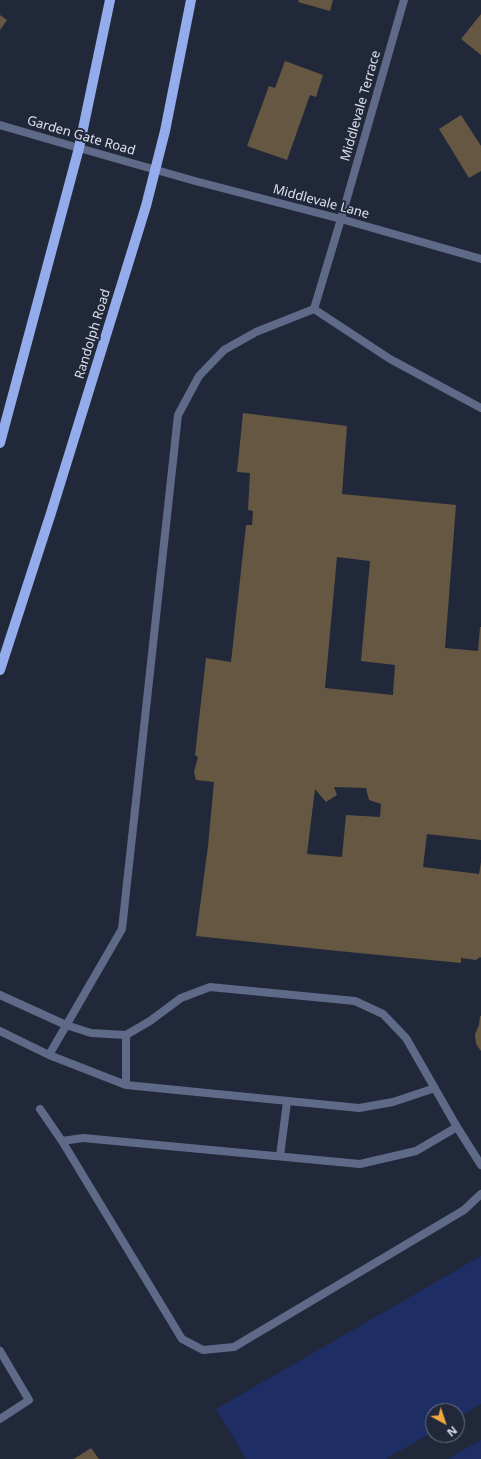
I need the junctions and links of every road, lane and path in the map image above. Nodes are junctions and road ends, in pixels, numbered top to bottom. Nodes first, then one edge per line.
1 (110, 0) edge
2 (191, 0) edge
3 (404, 0) edge
4 (0, 125) edge
5 (80, 148) junction
6 (155, 170) junction
7 (341, 219) junction
8 (481, 259) edge
9 (314, 309) junction
10 (481, 408) edge
11 (0, 443) edge
12 (0, 670) edge
13 (0, 995) edge
14 (66, 1025) junction
15 (0, 1032) edge
16 (126, 1035) junction
17 (49, 1055) junction
18 (126, 1085) junction
19 (435, 1088) junction
20 (287, 1102) junction
21 (40, 1109) dead end
22 (457, 1126) junction
23 (62, 1141) junction
24 (280, 1156) junction
25 (481, 1165) edge
26 (481, 1194) edge
27 (0, 1351) edge
28 (0, 1419) edge

1 - 5 main road
2 - 6 main road, Randolph Road
3 - 7 street, Middlevale Terrace
4 - 5 street, Garden Gate Road
5 - 6 street, Garden Gate Road
5 - 11 main road
6 - 7 street, Middlevale Lane
6 - 12 main road, Randolph Road
7 - 8 street, Middlevale Lane
7 - 9 street, Middlevale Terrace
9 - 10 street
9 - 14 street
13 - 14 street
14 - 16 street
14 - 17 street
15 - 17 street
16 - 18 street
16 - 19 street
17 - 18 street
18 - 20 street
19 - 20 street
19 - 22 street
20 - 24 street
21 - 23 street
22 - 24 street
22 - 25 street
23 - 24 street
23 - 26 street
27 - 28 street

